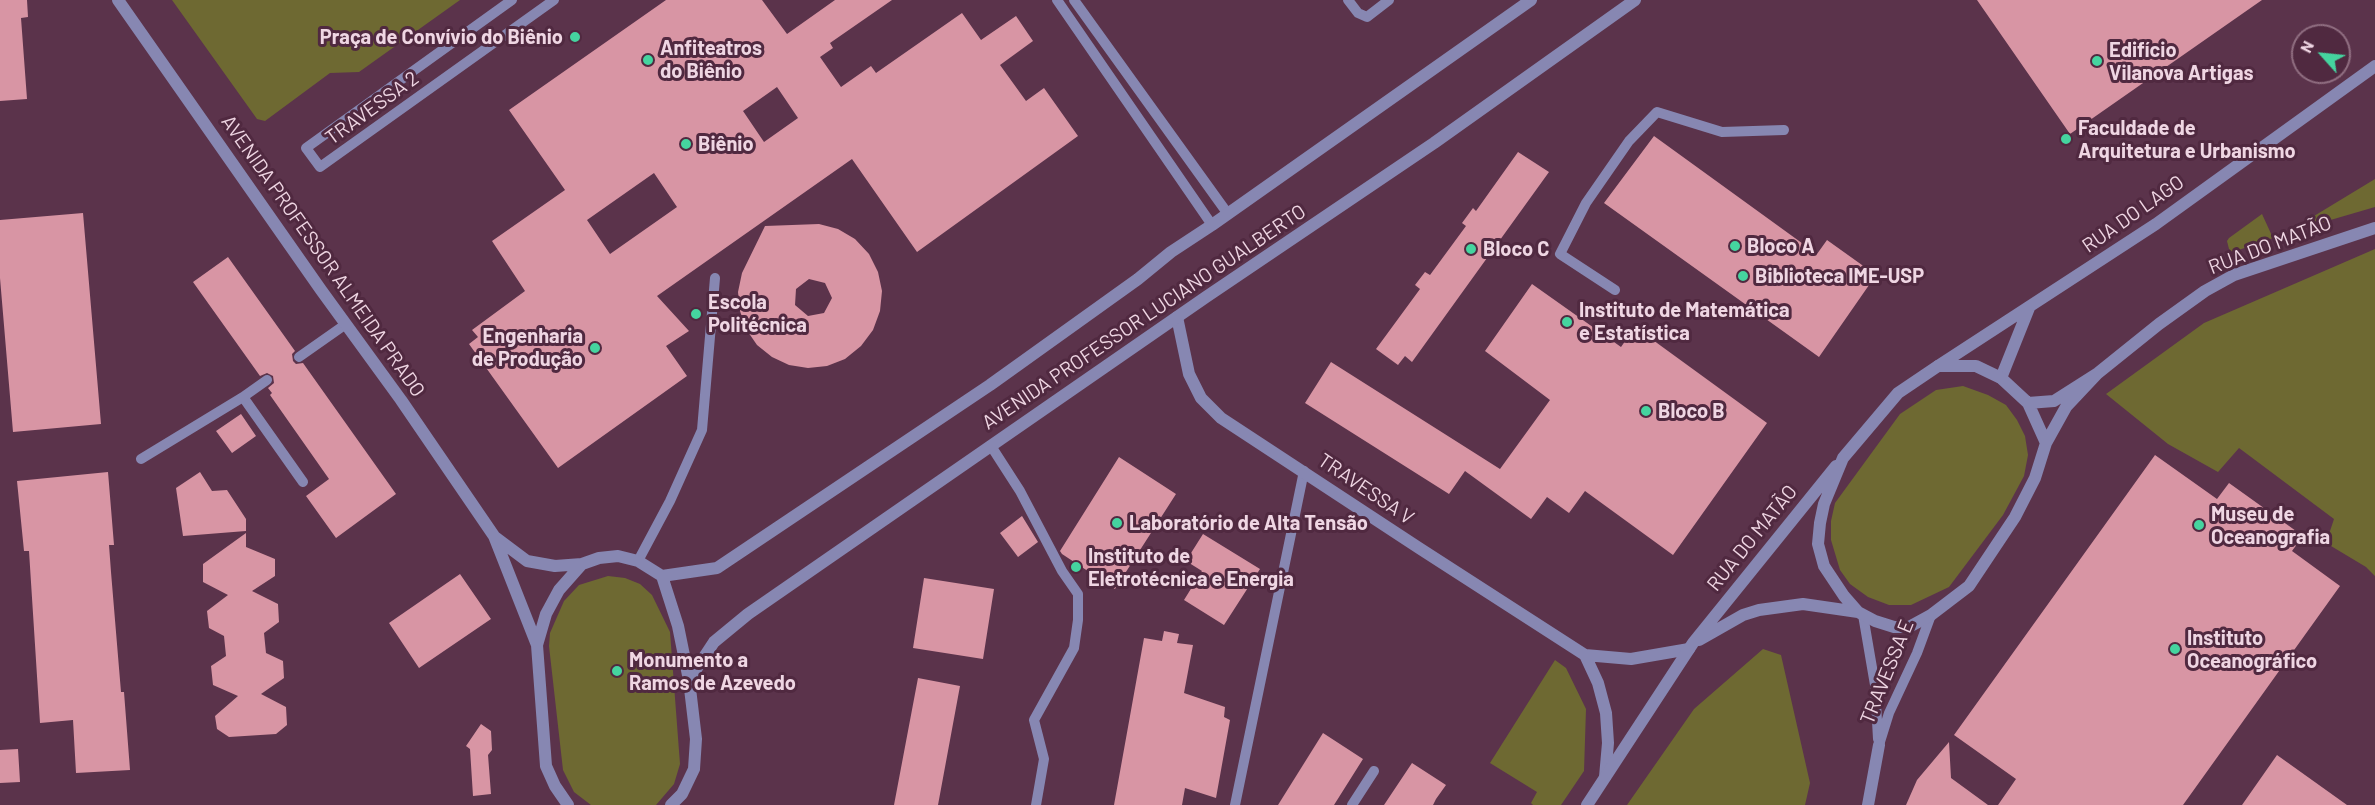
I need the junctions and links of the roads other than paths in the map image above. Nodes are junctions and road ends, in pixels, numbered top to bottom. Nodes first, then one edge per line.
1 (118, 0) edge
2 (512, 0) edge
3 (554, 0) edge
4 (1058, 0) edge
5 (1074, 0) edge
6 (1348, 0) edge
7 (1389, 0) edge
8 (1531, 0) edge
9 (1635, 0) edge
10 (2375, 66) edge
11 (1784, 130) dead end
12 (1228, 214) junction
13 (1212, 225) junction
14 (2375, 228) edge
15 (715, 278) dead end
16 (1615, 290) dead end
17 (2029, 308) junction
18 (1177, 317) junction
19 (346, 324) junction
20 (299, 357) dead end
21 (1938, 366) junction
22 (2098, 373) junction
23 (2001, 378) junction
24 (267, 380) dead end
25 (243, 397) junction
26 (2028, 403) junction
27 (2046, 443) junction
28 (991, 446) junction
29 (1843, 458) junction
30 (141, 459) dead end
31 (1304, 471) junction
32 (303, 482) dead end
33 (494, 536) junction
34 (638, 561) junction
35 (582, 564) junction
36 (662, 576) junction
37 (1861, 614) junction
38 (1931, 615) junction
39 (537, 645) junction
40 (1691, 646) junction
41 (1584, 655) junction
42 (689, 681) junction
43 (1879, 745) junction
44 (1374, 771) dead end
45 (1605, 777) junction
46 (568, 805) edge
47 (671, 805) edge
48 (1036, 805) edge
49 (1235, 805) edge
50 (1352, 805) edge
51 (1587, 805) edge
52 (1868, 805) edge

1 - 19 street, AVENIDA PROFESSOR ALMEIDA PRADO
2 - 3 lane, TRAVESSA 2
4 - 13 lane
5 - 12 lane
6 - 7 lane
8 - 12 street, AVENIDA PROFESSOR LUCIANO GUALBERTO
9 - 18 street, AVENIDA PROFESSOR LUCIANO GUALBERTO
10 - 17 street, RUA DO LAGO
11 - 16 lane
12 - 13 street, AVENIDA PROFESSOR LUCIANO GUALBERTO
13 - 36 street, AVENIDA PROFESSOR LUCIANO GUALBERTO
14 - 22 street, RUA DO MATÃO
15 - 34 lane
17 - 21 street, RUA DO LAGO
17 - 23 street
18 - 28 street, AVENIDA PROFESSOR LUCIANO GUALBERTO
18 - 31 street, TRAVESSA V
19 - 20 lane
19 - 33 street, AVENIDA PROFESSOR ALMEIDA PRADO
21 - 23 street
21 - 29 street, RUA DO MATÃO
22 - 26 street, RUA DO MATÃO
22 - 27 street, RUA DO MATÃO
23 - 26 street
24 - 25 lane
25 - 30 lane
25 - 32 lane
26 - 27 street
27 - 38 street, RUA DO MATÃO
28 - 42 street, AVENIDA PROFESSOR LUCIANO GUALBERTO
28 - 48 lane
29 - 37 street
29 - 40 street, RUA DO MATÃO
31 - 41 street, TRAVESSA V
31 - 49 lane
33 - 35 street, AVENIDA PROFESSOR ALMEIDA PRADO
33 - 39 street, AVENIDA PROFESSOR ALMEIDA PRADO
34 - 35 street, AVENIDA PROFESSOR ALMEIDA PRADO
34 - 36 street
35 - 39 street
36 - 42 street
37 - 38 street, RUA DO MATÃO
37 - 40 street, RUA DO MATÃO
37 - 43 lane, TRAVESSA E
38 - 43 lane, TRAVESSA E
39 - 46 street
40 - 41 street, TRAVESSA V
40 - 45 street, RUA DO MATÃO
41 - 45 street, TRAVESSA V
42 - 47 street
43 - 52 street, TRAVESSA E
44 - 50 lane
45 - 51 street, RUA DO MATÃO

